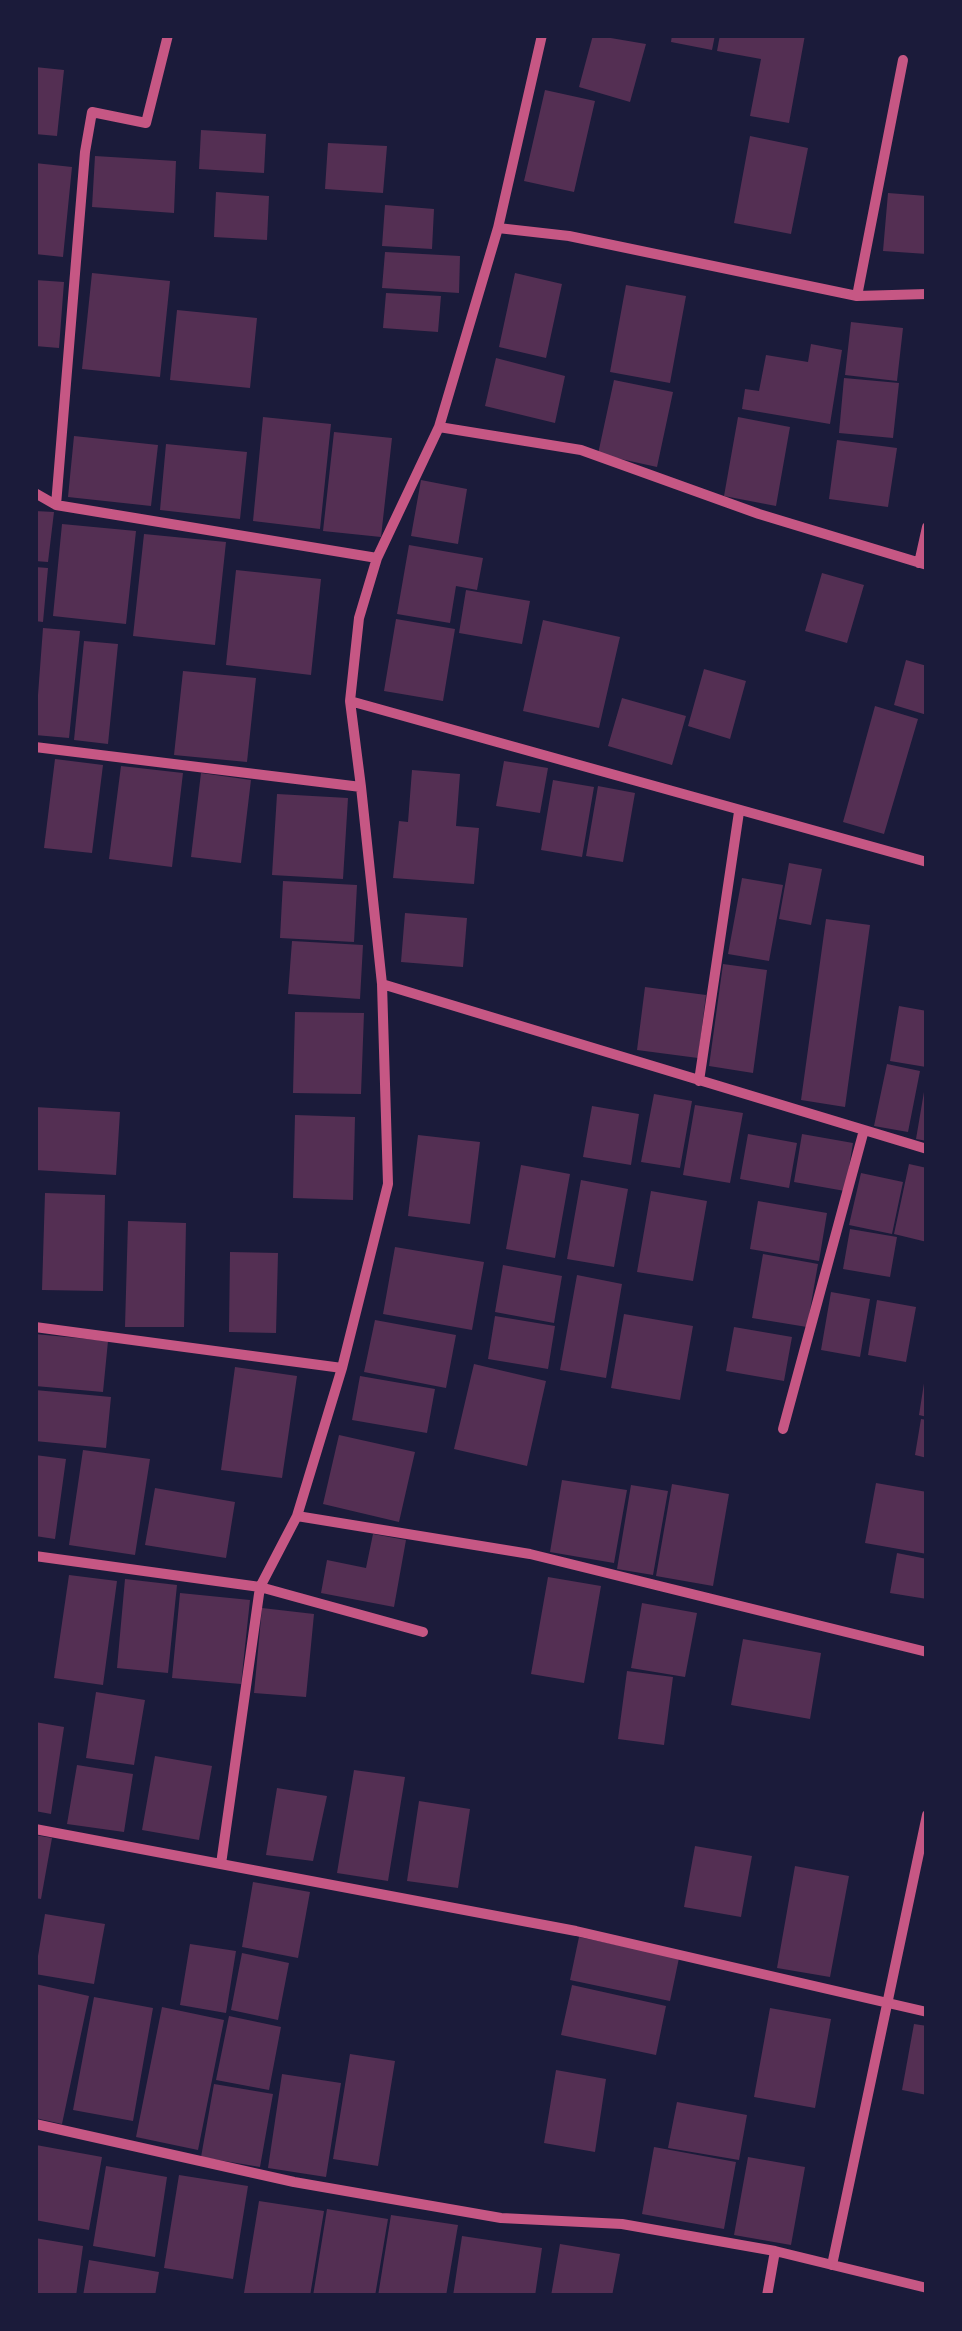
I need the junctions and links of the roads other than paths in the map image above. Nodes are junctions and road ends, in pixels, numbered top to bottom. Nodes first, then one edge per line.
1 (168, 35) edge
2 (542, 35) edge
3 (903, 60) dead end
4 (498, 228) junction
5 (927, 294) edge
6 (857, 296) junction
7 (439, 427) junction
8 (35, 492) edge
9 (56, 505) junction
10 (927, 527) edge
11 (377, 558) junction
12 (923, 564) edge
13 (350, 701) junction
14 (35, 747) edge
15 (361, 787) junction
16 (739, 812) junction
17 (927, 862) edge
18 (382, 984) junction
19 (699, 1080) junction
20 (864, 1130) junction
21 (927, 1149) edge
22 (35, 1327) edge
23 (342, 1368) junction
24 (783, 1429) dead end
25 (297, 1516) junction
26 (35, 1556) edge
27 (260, 1587) junction
28 (423, 1632) dead end
29 (927, 1652) edge
30 (927, 1815) edge
31 (35, 1830) edge
32 (220, 1864) junction
33 (887, 2002) junction
34 (927, 2012) edge
35 (35, 2124) edge
36 (776, 2250) junction
37 (832, 2265) junction
38 (927, 2288) edge
39 (767, 2296) edge

1 - 9 street
2 - 4 street
3 - 6 street
4 - 6 street
4 - 7 street
5 - 6 street
7 - 11 street
7 - 12 street
8 - 9 street
9 - 11 street
10 - 12 street
11 - 13 street
13 - 15 street
13 - 16 street
14 - 15 street
15 - 18 street
16 - 17 street
16 - 19 street
18 - 19 street
18 - 23 street
19 - 20 street
20 - 21 street
20 - 24 street
22 - 23 street
23 - 25 street
25 - 27 street
25 - 29 street
26 - 27 street
27 - 28 street
27 - 32 street
30 - 33 street
31 - 32 street
32 - 33 street
33 - 34 street
33 - 37 street
35 - 36 street
36 - 37 street
36 - 39 street
37 - 38 street

